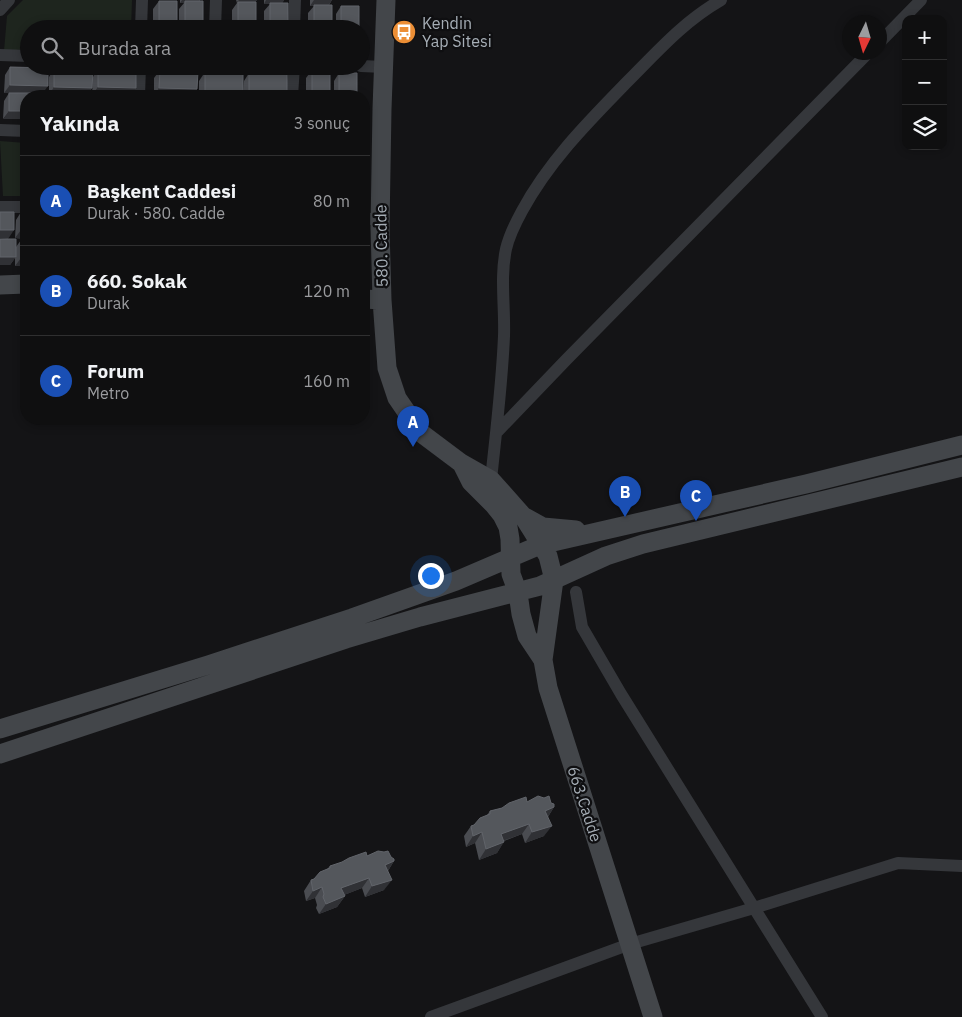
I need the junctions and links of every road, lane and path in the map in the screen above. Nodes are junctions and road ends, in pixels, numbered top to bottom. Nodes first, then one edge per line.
1 (10, 0) edge
2 (142, 0) edge
3 (216, 0) edge
4 (295, 0) edge
5 (386, 0) edge
6 (721, 0) edge
7 (921, 0) edge
8 (0, 10) edge
9 (141, 20) edge
10 (215, 20) edge
11 (294, 20) edge
12 (887, 35) edge
13 (0, 54) edge
14 (20, 55) edge
15 (861, 60) edge
16 (370, 66) edge
17 (384, 67) junction
18 (140, 75) edge
19 (293, 75) edge
20 (139, 90) edge
21 (292, 90) edge
22 (0, 130) edge
23 (20, 131) edge
24 (20, 207) edge
25 (0, 208) edge
26 (372, 219) edge
27 (20, 284) edge
28 (0, 285) edge
29 (373, 299) edge
30 (496, 433) junction
31 (962, 445) edge
32 (461, 463) junction
33 (962, 467) edge
34 (491, 480) junction
35 (523, 516) junction
36 (606, 529) junction
37 (540, 545) junction
38 (510, 556) junction
39 (554, 580) junction
40 (518, 592) junction
41 (576, 592) dead end
42 (543, 660) junction
43 (0, 729) edge
44 (0, 754) edge
45 (962, 866) edge
46 (754, 908) junction
47 (630, 944) junction
48 (431, 1017) edge
49 (654, 1017) edge
50 (822, 1017) edge

1 - 8 street
2 - 9 street
3 - 10 street
4 - 11 street
5 - 17 main road, 580. Cadde
6 - 30 street
7 - 12 street
13 - 14 street
15 - 30 street
16 - 17 street
17 - 26 main road, 580. Cadde
18 - 20 street
19 - 21 street
22 - 23 street
24 - 25 street
26 - 29 main road, 580. Cadde
27 - 28 main road
29 - 32 main road, 580. Cadde
30 - 34 street
31 - 36 main road
32 - 34 main road, 580. Cadde
32 - 38 main road, 663.Cadde
33 - 39 main road
34 - 35 main road, 580. Cadde
35 - 36 main road
35 - 37 main road
36 - 37 main road
37 - 38 main road
37 - 39 main road
38 - 40 main road, 663.Cadde
38 - 43 main road
39 - 40 main road
39 - 42 main road
40 - 42 main road, 663.Cadde
40 - 44 main road
41 - 46 street
42 - 47 main road, 663.Cadde
45 - 46 street
46 - 47 street
46 - 50 street
47 - 48 street
47 - 49 main road, 663.Cadde

